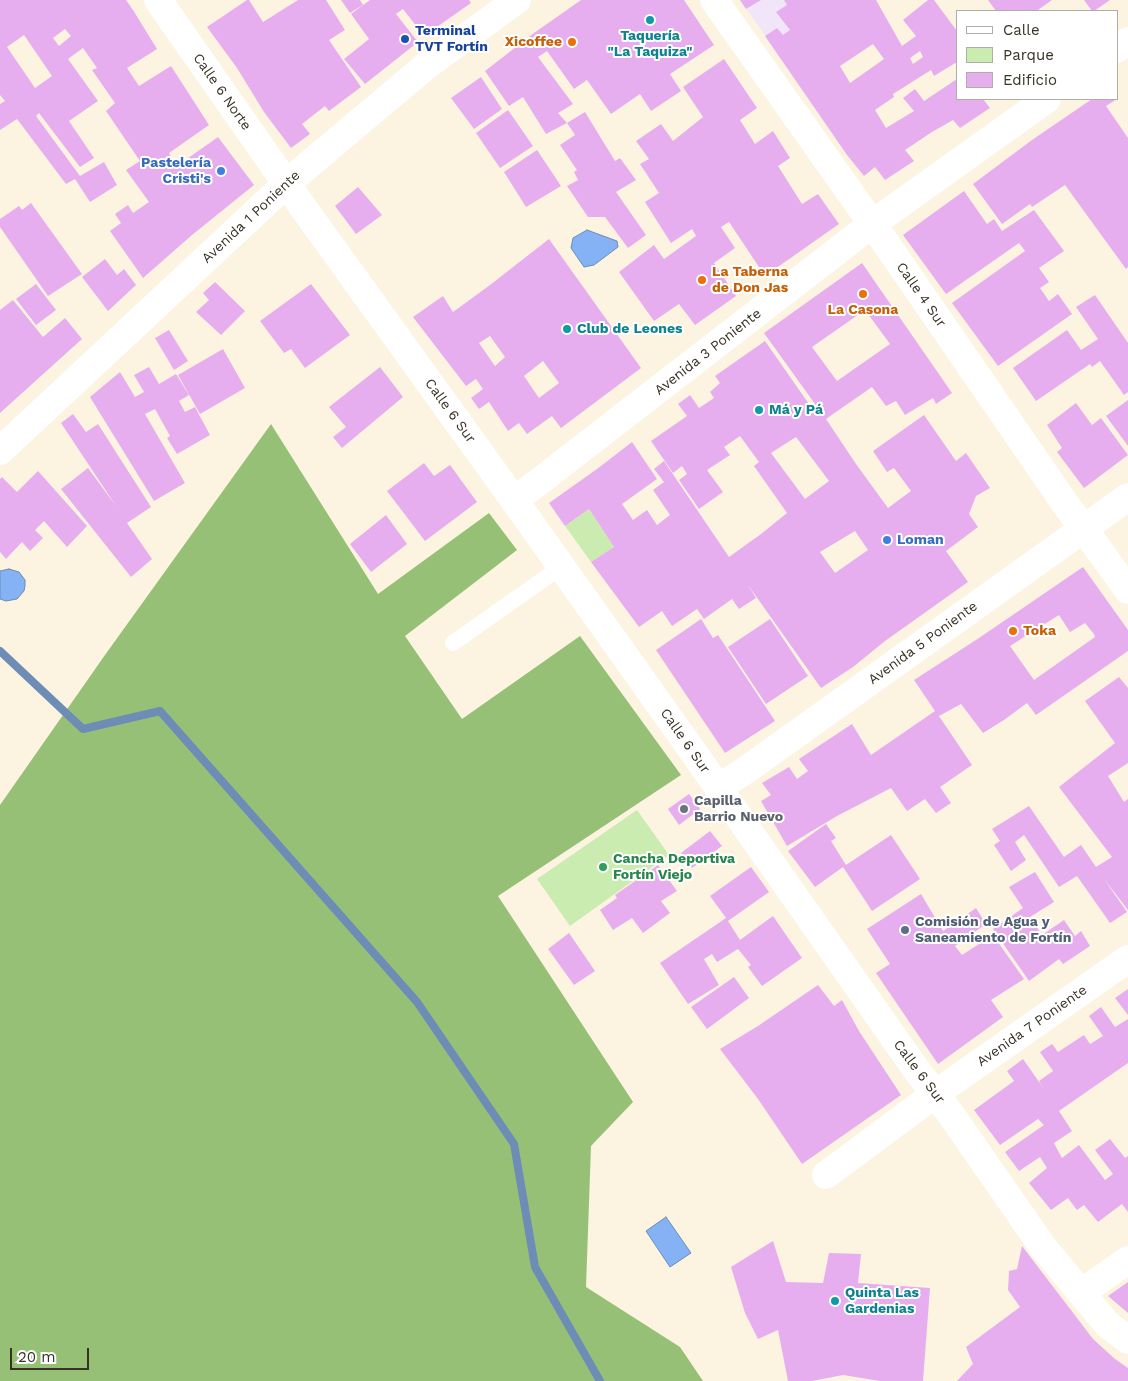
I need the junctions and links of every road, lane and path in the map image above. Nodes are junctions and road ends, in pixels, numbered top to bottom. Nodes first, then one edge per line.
1 (158, 0) edge
2 (517, 0) edge
3 (714, 0) edge
4 (1046, 100) edge
5 (287, 183) junction
6 (872, 224) junction
7 (0, 451) edge
8 (1128, 496) edge
9 (514, 500) junction
10 (1083, 528) junction
11 (562, 567) junction
12 (1128, 590) edge
13 (453, 643) dead end
14 (718, 788) junction
15 (1128, 959) edge
16 (935, 1094) junction
17 (826, 1175) dead end
18 (1128, 1260) edge
19 (1081, 1293) junction
20 (1128, 1340) edge

1 - 5 street, Calle 6 Norte
2 - 5 street, Avenida 1 Poniente
3 - 6 street, Calle 4 Sur
4 - 6 street, Avenida 3 Poniente
5 - 7 street, Avenida 1 Poniente
5 - 9 street, Calle 6 Sur
6 - 9 street, Avenida 3 Poniente
6 - 10 street, Calle 4 Sur
8 - 10 street, Avenida 5 Poniente
9 - 11 street, Calle 6 Sur
10 - 12 street, Calle 4 Sur
10 - 14 street, Avenida 5 Poniente
11 - 13 lane
11 - 14 street, Calle 6 Sur
14 - 16 street, Calle 6 Sur
15 - 16 street, Avenida 7 Poniente
16 - 17 street, Avenida 7 Poniente
16 - 19 street, Calle 6 Sur
18 - 19 street
19 - 20 street, Calle 6 Sur

